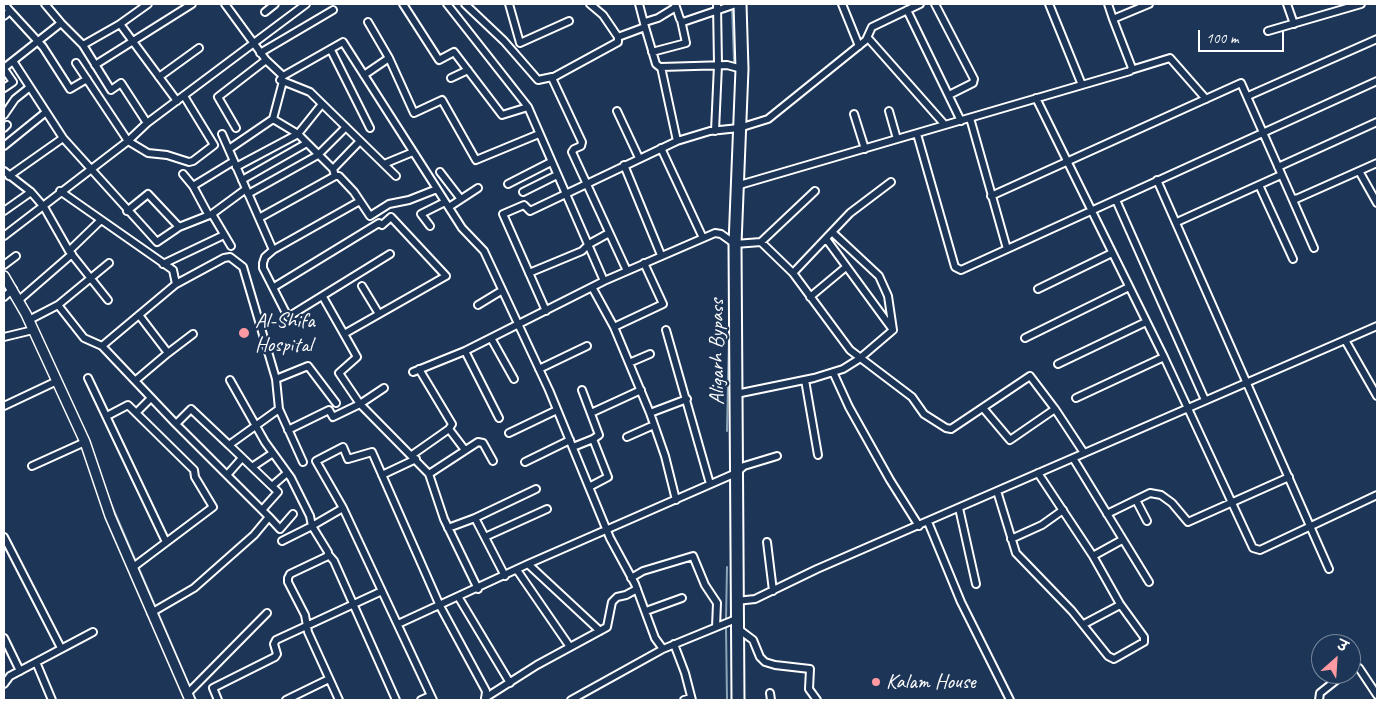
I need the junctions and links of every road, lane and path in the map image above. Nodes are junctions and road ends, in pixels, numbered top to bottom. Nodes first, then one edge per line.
1 (4, 4) edge
2 (45, 4) edge
3 (148, 4) edge
4 (192, 4) edge
5 (226, 4) edge
6 (275, 4) edge
7 (306, 4) edge
8 (403, 4) edge
9 (447, 4) edge
10 (467, 4) edge
11 (509, 4) edge
12 (590, 4) edge
13 (639, 4) edge
14 (738, 4) edge
15 (842, 4) edge
16 (920, 4) edge
17 (935, 4) edge
18 (1049, 4) edge
19 (1108, 4) edge
20 (1149, 4) edge
21 (1286, 4) edge
22 (1361, 4) edge
23 (676, 5) edge
24 (717, 7) edge
25 (1336, 7) edge
26 (333, 10) dead end
27 (907, 10) junction
28 (10, 11) junction
29 (265, 12) dead end
30 (4, 16) edge
31 (1113, 19) junction
32 (681, 20) junction
33 (569, 21) dead end
34 (368, 22) dead end
35 (62, 23) junction
36 (120, 24) junction
37 (645, 24) junction
38 (1294, 24) junction
39 (1268, 31) dead end
40 (618, 37) junction
41 (868, 38) junction
42 (1377, 39) edge
43 (132, 40) junction
44 (38, 42) junction
45 (253, 44) junction
46 (83, 45) junction
47 (859, 46) junction
48 (199, 48) dead end
49 (330, 50) junction
50 (652, 52) junction
51 (260, 53) junction
52 (389, 58) junction
53 (266, 60) junction
54 (13, 61) junction
55 (76, 63) dead end
56 (95, 65) junction
57 (718, 65) junction
58 (661, 68) junction
59 (4, 69) edge
60 (742, 69) junction
61 (468, 70) junction
62 (1131, 70) junction
63 (364, 74) junction
64 (159, 77) junction
65 (552, 77) junction
66 (451, 78) dead end
67 (87, 79) junction
68 (283, 79) junction
69 (1377, 81) edge
70 (1082, 85) junction
71 (30, 87) junction
72 (4, 88) edge
73 (949, 95) junction
74 (184, 96) junction
75 (1248, 96) junction
76 (1036, 98) junction
77 (1206, 99) junction
78 (176, 102) junction
79 (322, 104) junction
80 (528, 107) junction
81 (617, 111) dead end
82 (889, 111) dead end
83 (46, 112) junction
84 (854, 114) dead end
85 (4, 115) edge
86 (970, 118) junction
87 (273, 119) junction
88 (961, 121) junction
89 (1377, 122) edge
90 (147, 123) junction
91 (945, 125) junction
92 (346, 127) junction
93 (236, 128) dead end
94 (370, 128) dead end
95 (740, 128) junction
96 (715, 131) junction
97 (1263, 132) junction
98 (222, 134) dead end
99 (298, 134) junction
100 (539, 134) junction
101 (916, 134) junction
102 (63, 138) junction
103 (898, 139) junction
104 (128, 141) junction
105 (360, 141) junction
106 (677, 141) junction
107 (307, 143) junction
108 (4, 146) edge
109 (661, 148) junction
110 (228, 149) junction
111 (865, 149) junction
112 (414, 152) junction
113 (318, 155) junction
114 (639, 158) junction
115 (551, 162) junction
116 (1067, 163) junction
117 (1377, 163) edge
118 (235, 164) junction
119 (384, 164) junction
120 (624, 165) junction
121 (1278, 167) junction
122 (4, 170) edge
123 (89, 170) junction
124 (1359, 171) junction
125 (440, 172) dead end
126 (334, 173) junction
127 (182, 174) dead end
128 (557, 175) junction
129 (1281, 175) junction
130 (9, 176) junction
131 (396, 176) dead end
132 (242, 180) junction
133 (1157, 180) junction
134 (587, 182) junction
135 (891, 182) dead end
136 (508, 184) dead end
137 (1259, 185) junction
138 (193, 186) junction
139 (736, 186) junction
140 (478, 188) dead end
141 (437, 189) junction
142 (60, 191) junction
143 (815, 191) dead end
144 (31, 192) junction
145 (247, 192) junction
146 (523, 192) dead end
147 (564, 194) junction
148 (991, 196) junction
149 (460, 198) junction
150 (1292, 198) junction
151 (1116, 200) junction
152 (360, 201) junction
153 (1377, 203) edge
154 (447, 204) junction
155 (44, 207) junction
156 (127, 210) junction
157 (4, 211) edge
158 (1092, 211) junction
159 (210, 214) junction
160 (259, 218) junction
161 (101, 220) junction
162 (1177, 222) junction
163 (430, 226) dead end
164 (179, 227) junction
165 (609, 233) junction
166 (833, 233) junction
167 (224, 235) junction
168 (4, 236) edge
169 (703, 238) junction
170 (827, 240) junction
171 (761, 242) junction
172 (735, 244) junction
173 (588, 245) junction
174 (231, 246) dead end
175 (1314, 248) dead end
176 (1007, 249) junction
177 (273, 250) junction
178 (70, 252) junction
179 (1112, 253) junction
180 (390, 254) dead end
181 (661, 255) junction
182 (16, 256) dead end
183 (1293, 259) dead end
184 (109, 263) dead end
185 (644, 263) junction
186 (4, 264) edge
187 (164, 264) junction
188 (846, 267) junction
189 (627, 271) junction
190 (529, 273) junction
191 (793, 273) junction
192 (4, 276) edge
193 (90, 278) junction
194 (604, 280) junction
195 (176, 284) junction
196 (362, 286) dead end
197 (274, 287) junction
198 (592, 287) junction
199 (1129, 287) junction
200 (13, 289) junction
201 (1038, 290) dead end
202 (501, 291) junction
203 (4, 297) edge
204 (323, 297) junction
205 (810, 297) junction
206 (19, 300) junction
207 (108, 300) dead end
208 (58, 305) junction
209 (478, 305) dead end
210 (546, 311) junction
211 (379, 314) junction
212 (139, 316) junction
213 (29, 320) junction
214 (1146, 322) junction
215 (517, 325) junction
216 (1377, 326) edge
217 (614, 327) junction
218 (33, 330) junction
219 (666, 330) dead end
220 (893, 330) junction
221 (193, 334) dead end
222 (344, 334) junction
223 (4, 337) edge
224 (491, 338) junction
225 (1025, 338) dead end
226 (1345, 340) junction
227 (102, 346) junction
228 (586, 346) dead end
229 (466, 351) junction
230 (168, 353) junction
231 (650, 354) dead end
232 (1164, 357) junction
233 (859, 359) junction
234 (629, 363) junction
235 (1058, 364) dead end
236 (539, 369) junction
237 (833, 372) junction
238 (88, 378) dead end
239 (136, 380) junction
240 (230, 380) dead end
241 (276, 380) junction
242 (514, 380) dead end
243 (805, 380) junction
244 (56, 381) junction
245 (1247, 382) junction
246 (384, 388) dead end
247 (582, 390) dead end
248 (641, 390) junction
249 (736, 394) junction
250 (1377, 396) edge
251 (151, 398) junction
252 (1076, 398) dead end
253 (687, 399) junction
254 (1205, 400) junction
255 (336, 403) dead end
256 (360, 404) junction
257 (4, 406) edge
258 (983, 408) junction
259 (1187, 408) junction
260 (279, 409) junction
261 (1055, 409) junction
262 (557, 410) junction
263 (591, 412) junction
264 (136, 413) junction
265 (650, 413) junction
266 (106, 416) junction
267 (499, 418) dead end
268 (176, 424) junction
269 (654, 425) junction
270 (256, 426) junction
271 (449, 429) junction
272 (288, 430) junction
273 (508, 433) dead end
274 (626, 437) dead end
275 (593, 438) junction
276 (85, 442) junction
277 (572, 443) junction
278 (228, 445) junction
279 (465, 450) junction
280 (273, 452) junction
281 (1084, 453) junction
282 (818, 455) dead end
283 (777, 456) dead end
284 (414, 457) junction
285 (242, 458) junction
286 (1073, 458) junction
287 (493, 460) dead end
288 (303, 462) dead end
289 (525, 462) dead end
290 (32, 466) dead end
291 (252, 467) junction
292 (287, 473) junction
293 (736, 473) junction
294 (1038, 473) junction
295 (429, 474) junction
296 (227, 475) junction
297 (382, 475) junction
298 (1290, 477) junction
299 (710, 484) junction
300 (272, 486) junction
301 (589, 487) junction
302 (536, 489) dead end
303 (997, 491) junction
304 (1377, 495) edge
305 (676, 500) junction
306 (1136, 500) junction
307 (1232, 503) junction
308 (343, 508) junction
309 (959, 508) junction
310 (546, 509) dead end
311 (262, 510) junction
312 (1063, 510) junction
313 (293, 514) dead end
314 (1107, 514) junction
315 (270, 517) junction
316 (475, 518) junction
317 (1147, 521) dead end
318 (928, 522) junction
319 (312, 526) junction
320 (919, 526) junction
321 (1312, 527) junction
322 (448, 528) junction
323 (607, 530) junction
324 (4, 537) edge
325 (485, 537) junction
326 (1011, 539) junction
327 (1122, 540) junction
328 (282, 541) dead end
329 (166, 542) junction
330 (767, 542) dead end
331 (328, 554) junction
332 (1093, 556) junction
333 (528, 564) junction
334 (132, 568) junction
335 (1329, 569) dead end
336 (518, 570) junction
337 (505, 576) junction
338 (631, 578) junction
339 (1149, 582) dead end
340 (976, 584) dead end
341 (478, 589) junction
342 (637, 589) junction
343 (382, 591) junction
344 (773, 591) junction
345 (459, 598) junction
346 (682, 598) dead end
347 (736, 601) junction
348 (353, 604) junction
349 (1120, 605) junction
350 (440, 606) junction
351 (646, 611) junction
352 (152, 613) junction
353 (267, 613) dead end
354 (736, 623) junction
355 (398, 624) junction
356 (1084, 624) junction
357 (307, 625) junction
358 (716, 627) junction
359 (600, 631) junction
360 (92, 632) dead end
361 (4, 638) edge
362 (674, 644) junction
363 (570, 647) junction
364 (61, 648) junction
365 (663, 649) junction
366 (36, 662) junction
367 (20, 671) junction
368 (1361, 671) edge
369 (329, 679) junction
370 (510, 683) junction
371 (4, 684) edge
372 (1331, 684) edge
373 (770, 693) dead end
374 (1377, 695) edge
375 (188, 697) edge
376 (432, 698) edge
377 (484, 699) edge
378 (692, 699) edge
379 (52, 700) edge
380 (218, 700) edge
381 (286, 700) edge
382 (339, 700) edge
383 (396, 700) edge
384 (421, 700) edge
385 (571, 700) edge
386 (684, 700) edge
387 (738, 700) edge
388 (772, 700) edge
389 (817, 700) edge
390 (1010, 700) edge
391 (1319, 700) edge

1 - 28 street
2 - 35 street
3 - 36 street
4 - 43 street
5 - 45 street
6 - 29 street
7 - 45 street
8 - 61 street
9 - 80 street
10 - 65 street
11 - 33 street
12 - 40 street
13 - 37 street
14 - 24 street
14 - 60 highway, Aligarh Bypass
15 - 47 street
16 - 27 street
17 - 73 street
18 - 70 street
19 - 31 street
20 - 31 street
21 - 38 street
22 - 25 street
23 - 32 street
23 - 37 street
24 - 32 street
24 - 57 street
25 - 38 street
26 - 51 street
27 - 41 street
27 - 73 street
28 - 30 street
28 - 44 street
31 - 62 street
32 - 50 street
34 - 52 street
35 - 44 street
35 - 46 street
36 - 43 street
36 - 46 street
37 - 40 street
37 - 50 street
38 - 39 street
40 - 65 street
41 - 47 street
41 - 91 street
42 - 75 street
43 - 56 street
43 - 64 street
44 - 54 street
44 - 67 street
45 - 51 street
45 - 74 street
46 - 56 street
47 - 95 street
48 - 64 street
49 - 63 street
49 - 68 street
49 - 94 street
50 - 58 street
51 - 53 street
52 - 63 street
52 - 100 street
53 - 68 street
53 - 93 street
54 - 59 street
54 - 71 street
55 - 67 street
56 - 90 street
57 - 58 street
57 - 60 street
57 - 96 street
58 - 106 street
59 - 72 street
60 - 95 highway, Aligarh Bypass
61 - 66 street
61 - 80 street
62 - 70 street
62 - 77 street
63 - 112 street
64 - 78 street
65 - 134 street
67 - 104 street
68 - 79 street
68 - 87 street
69 - 97 street
70 - 76 street
71 - 83 street
71 - 85 street
73 - 88 street
74 - 78 street
74 - 104 street
75 - 77 street
75 - 97 street
76 - 86 street
76 - 116 street
77 - 116 street
78 - 90 street
79 - 92 street
79 - 99 street
80 - 100 street
81 - 114 street
82 - 103 street
83 - 102 street
83 - 108 street
84 - 111 street
86 - 88 street
86 - 148 street
87 - 99 street
87 - 110 street
88 - 91 street
89 - 121 street
90 - 104 street
91 - 101 street
92 - 105 street
92 - 113 street
95 - 96 street
95 - 139 highway, Aligarh Bypass
96 - 106 street
97 - 121 street
97 - 133 street
98 - 110 street
99 - 107 street
99 - 118 street
100 - 115 street
101 - 103 street
101 - 176 street
102 - 123 street
102 - 130 street
103 - 111 street
104 - 123 street
105 - 119 street
105 - 126 street
106 - 109 street
107 - 113 street
107 - 132 street
109 - 114 street
109 - 169 street
110 - 118 street
111 - 139 street
112 - 119 street
112 - 141 street
113 - 126 street
113 - 145 street
114 - 120 street
115 - 128 street
115 - 136 street
116 - 148 street
116 - 158 street
117 - 124 street
118 - 132 street
118 - 138 street
119 - 131 street
120 - 134 street
120 - 181 street
121 - 129 street
122 - 130 street
123 - 142 street
123 - 156 street
124 - 150 street
124 - 153 street
125 - 149 street
126 - 152 street
126 - 160 street
127 - 138 street
128 - 146 street
128 - 147 street
129 - 137 street
129 - 150 street
130 - 144 street
132 - 145 street
133 - 151 street
133 - 162 street
134 - 147 street
134 - 165 street
135 - 166 street
137 - 162 street
137 - 183 street
138 - 159 street
139 - 172 highway, Aligarh Bypass
140 - 149 street
141 - 152 street
141 - 154 street
142 - 155 street
142 - 161 street
143 - 171 street
144 - 155 street
144 - 157 street
145 - 159 street
145 - 160 street
147 - 173 street
147 - 190 street
148 - 176 street
149 - 154 street
150 - 175 street
151 - 158 street
151 - 254 street
152 - 177 street
154 - 163 street
154 - 202 street
155 - 168 street
155 - 178 street
156 - 164 street
156 - 164 street
158 - 176 street
158 - 179 street
159 - 164 street
159 - 167 street
160 - 177 street
161 - 178 street
161 - 187 street
162 - 245 street
165 - 173 street
165 - 189 street
166 - 170 street
166 - 220 street
167 - 174 street
167 - 187 street
169 - 172 street
169 - 181 street
170 - 188 street
170 - 191 street
171 - 172 street
171 - 191 street
172 - 249 highway, Aligarh Bypass
173 - 190 street
173 - 194 street
177 - 197 street
178 - 193 street
178 - 206 street
179 - 199 street
179 - 201 street
180 - 204 street
181 - 185 street
182 - 186 street
184 - 193 street
185 - 189 street
185 - 217 street
187 - 195 street
188 - 205 street
188 - 220 street
189 - 194 street
190 - 210 street
191 - 205 street
192 - 200 street
193 - 207 street
193 - 208 street
194 - 198 street
195 - 212 street
195 - 241 street
196 - 211 street
197 - 204 street
197 - 211 street
198 - 210 street
198 - 217 street
199 - 214 street
199 - 225 street
200 - 203 street
200 - 206 street
202 - 209 street
202 - 215 street
204 - 222 street
205 - 233 street
206 - 213 street
208 - 213 street
208 - 227 street
210 - 215 street
211 - 222 street
212 - 227 street
212 - 230 street
213 - 218 street
214 - 232 street
214 - 235 street
215 - 224 street
215 - 236 street
216 - 226 street
217 - 234 street
218 - 223 street
218 - 244 street
219 - 253 street
220 - 233 street
221 - 230 street
222 - 256 street
224 - 229 street
224 - 242 street
226 - 245 street
226 - 250 street
227 - 239 street
228 - 236 street
229 - 267 street
229 - 271 street
230 - 239 street
231 - 234 street
232 - 252 street
232 - 259 street
233 - 237 street
233 - 258 street
234 - 248 street
236 - 262 street
237 - 243 street
237 - 320 street
238 - 266 street
239 - 251 street
240 - 270 street
241 - 255 street
241 - 260 street
243 - 249 street
243 - 282 street
244 - 257 street
244 - 276 street
245 - 254 street
245 - 298 street
246 - 256 street
247 - 263 street
248 - 263 street
248 - 265 street
249 - 293 highway, Aligarh Bypass
251 - 264 street
251 - 268 street
253 - 265 street
253 - 299 street
254 - 259 street
256 - 272 street
256 - 284 street
258 - 261 street
258 - 261 street
259 - 281 street
259 - 307 street
260 - 270 street
260 - 272 street
261 - 281 street
262 - 273 street
262 - 277 street
263 - 275 street
264 - 266 street
264 - 329 street
265 - 269 street
266 - 329 street
268 - 278 street
268 - 296 street
269 - 274 street
269 - 305 street
270 - 278 street
270 - 280 street
271 - 279 street
271 - 284 street
272 - 288 street
275 - 277 street
275 - 301 street
276 - 290 street
276 - 334 street
277 - 289 street
277 - 301 street
278 - 285 street
279 - 287 street
279 - 295 street
280 - 291 street
280 - 292 street
281 - 286 street
283 - 293 street
284 - 295 street
284 - 297 street
285 - 291 street
285 - 296 street
286 - 294 street
286 - 314 street
291 - 300 street
292 - 300 street
292 - 319 street
293 - 299 street
293 - 347 highway, Aligarh Bypass
294 - 303 street
294 - 312 street
295 - 322 street
296 - 311 street
297 - 308 street
297 - 350 street
298 - 307 street
298 - 321 street
299 - 305 street
300 - 311 street
301 - 323 street
302 - 316 street
303 - 309 street
303 - 326 street
304 - 321 street
305 - 323 street
306 - 307 street
306 - 314 street
306 - 317 street
307 - 321 street
308 - 319 street
308 - 343 street
309 - 318 street
309 - 340 street
310 - 325 street
311 - 315 street
312 - 326 street
312 - 332 street
313 - 315 street
314 - 327 street
315 - 352 street
316 - 322 street
316 - 325 street
318 - 320 street
318 - 390 street
319 - 328 street
319 - 331 street
320 - 344 street
321 - 335 street
322 - 341 street
323 - 333 street
323 - 338 street
324 - 364 street
325 - 337 street
326 - 356 street
327 - 332 street
327 - 339 street
329 - 334 street
330 - 344 street
331 - 348 street
331 - 357 street
332 - 349 street
333 - 336 street
333 - 359 street
334 - 352 street
336 - 337 street
336 - 363 street
337 - 341 street
338 - 342 street
338 - 358 street
341 - 345 street
342 - 351 street
342 - 359 street
343 - 348 street
343 - 355 street
344 - 347 street
345 - 350 street
345 - 370 street
346 - 351 street
347 - 354 highway, Aligarh Bypass
348 - 357 street
348 - 383 street
349 - 356 street
349 - 356 street
350 - 355 street
350 - 377 street
351 - 365 street
352 - 375 street
353 - 375 street
354 - 358 street
354 - 387 highway, Aligarh Bypass
354 - 389 street
355 - 376 street
357 - 369 street
357 - 380 street
358 - 362 street
359 - 363 street
360 - 364 street
361 - 367 street
362 - 365 street
362 - 378 street
363 - 370 street
364 - 366 street
365 - 385 street
366 - 367 street
366 - 379 street
367 - 371 street
368 - 374 street
369 - 381 street
369 - 382 street
370 - 377 street
372 - 391 street
373 - 388 street
376 - 384 street
378 - 386 street

